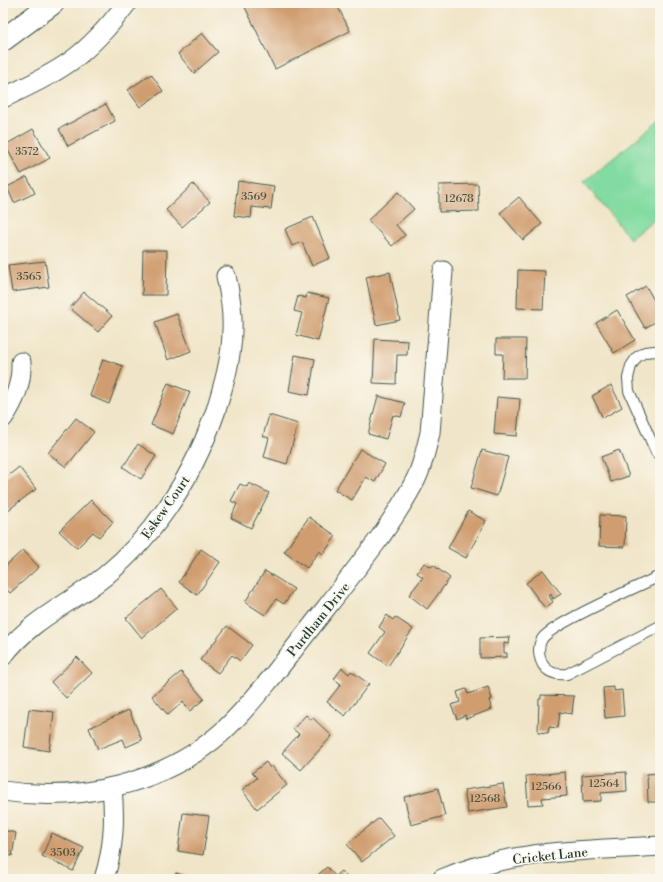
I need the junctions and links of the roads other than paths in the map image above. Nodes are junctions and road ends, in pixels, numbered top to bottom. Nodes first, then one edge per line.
1 (41, 3) edge
2 (54, 3) edge
3 (127, 3) edge
4 (29, 22) junction
5 (3, 40) edge
6 (3, 98) edge
7 (443, 271) dead end
8 (226, 276) dead end
9 (660, 353) edge
10 (21, 362) dead end
11 (3, 418) edge
12 (660, 457) edge
13 (660, 576) edge
14 (660, 626) edge
15 (3, 656) edge
16 (112, 788) junction
17 (3, 790) edge
18 (660, 846) edge
19 (465, 875) edge
20 (104, 879) edge
21 (442, 879) edge

1 - 4 main road
2 - 4 main road
3 - 6 street
4 - 5 main road
7 - 16 street, Purdham Drive
8 - 15 street, Eskew Court
9 - 12 lane
10 - 11 street
13 - 14 lane
16 - 17 street, Purdham Drive
16 - 20 street
18 - 19 street, Cricket Lane
19 - 21 street, Cricket Lane

